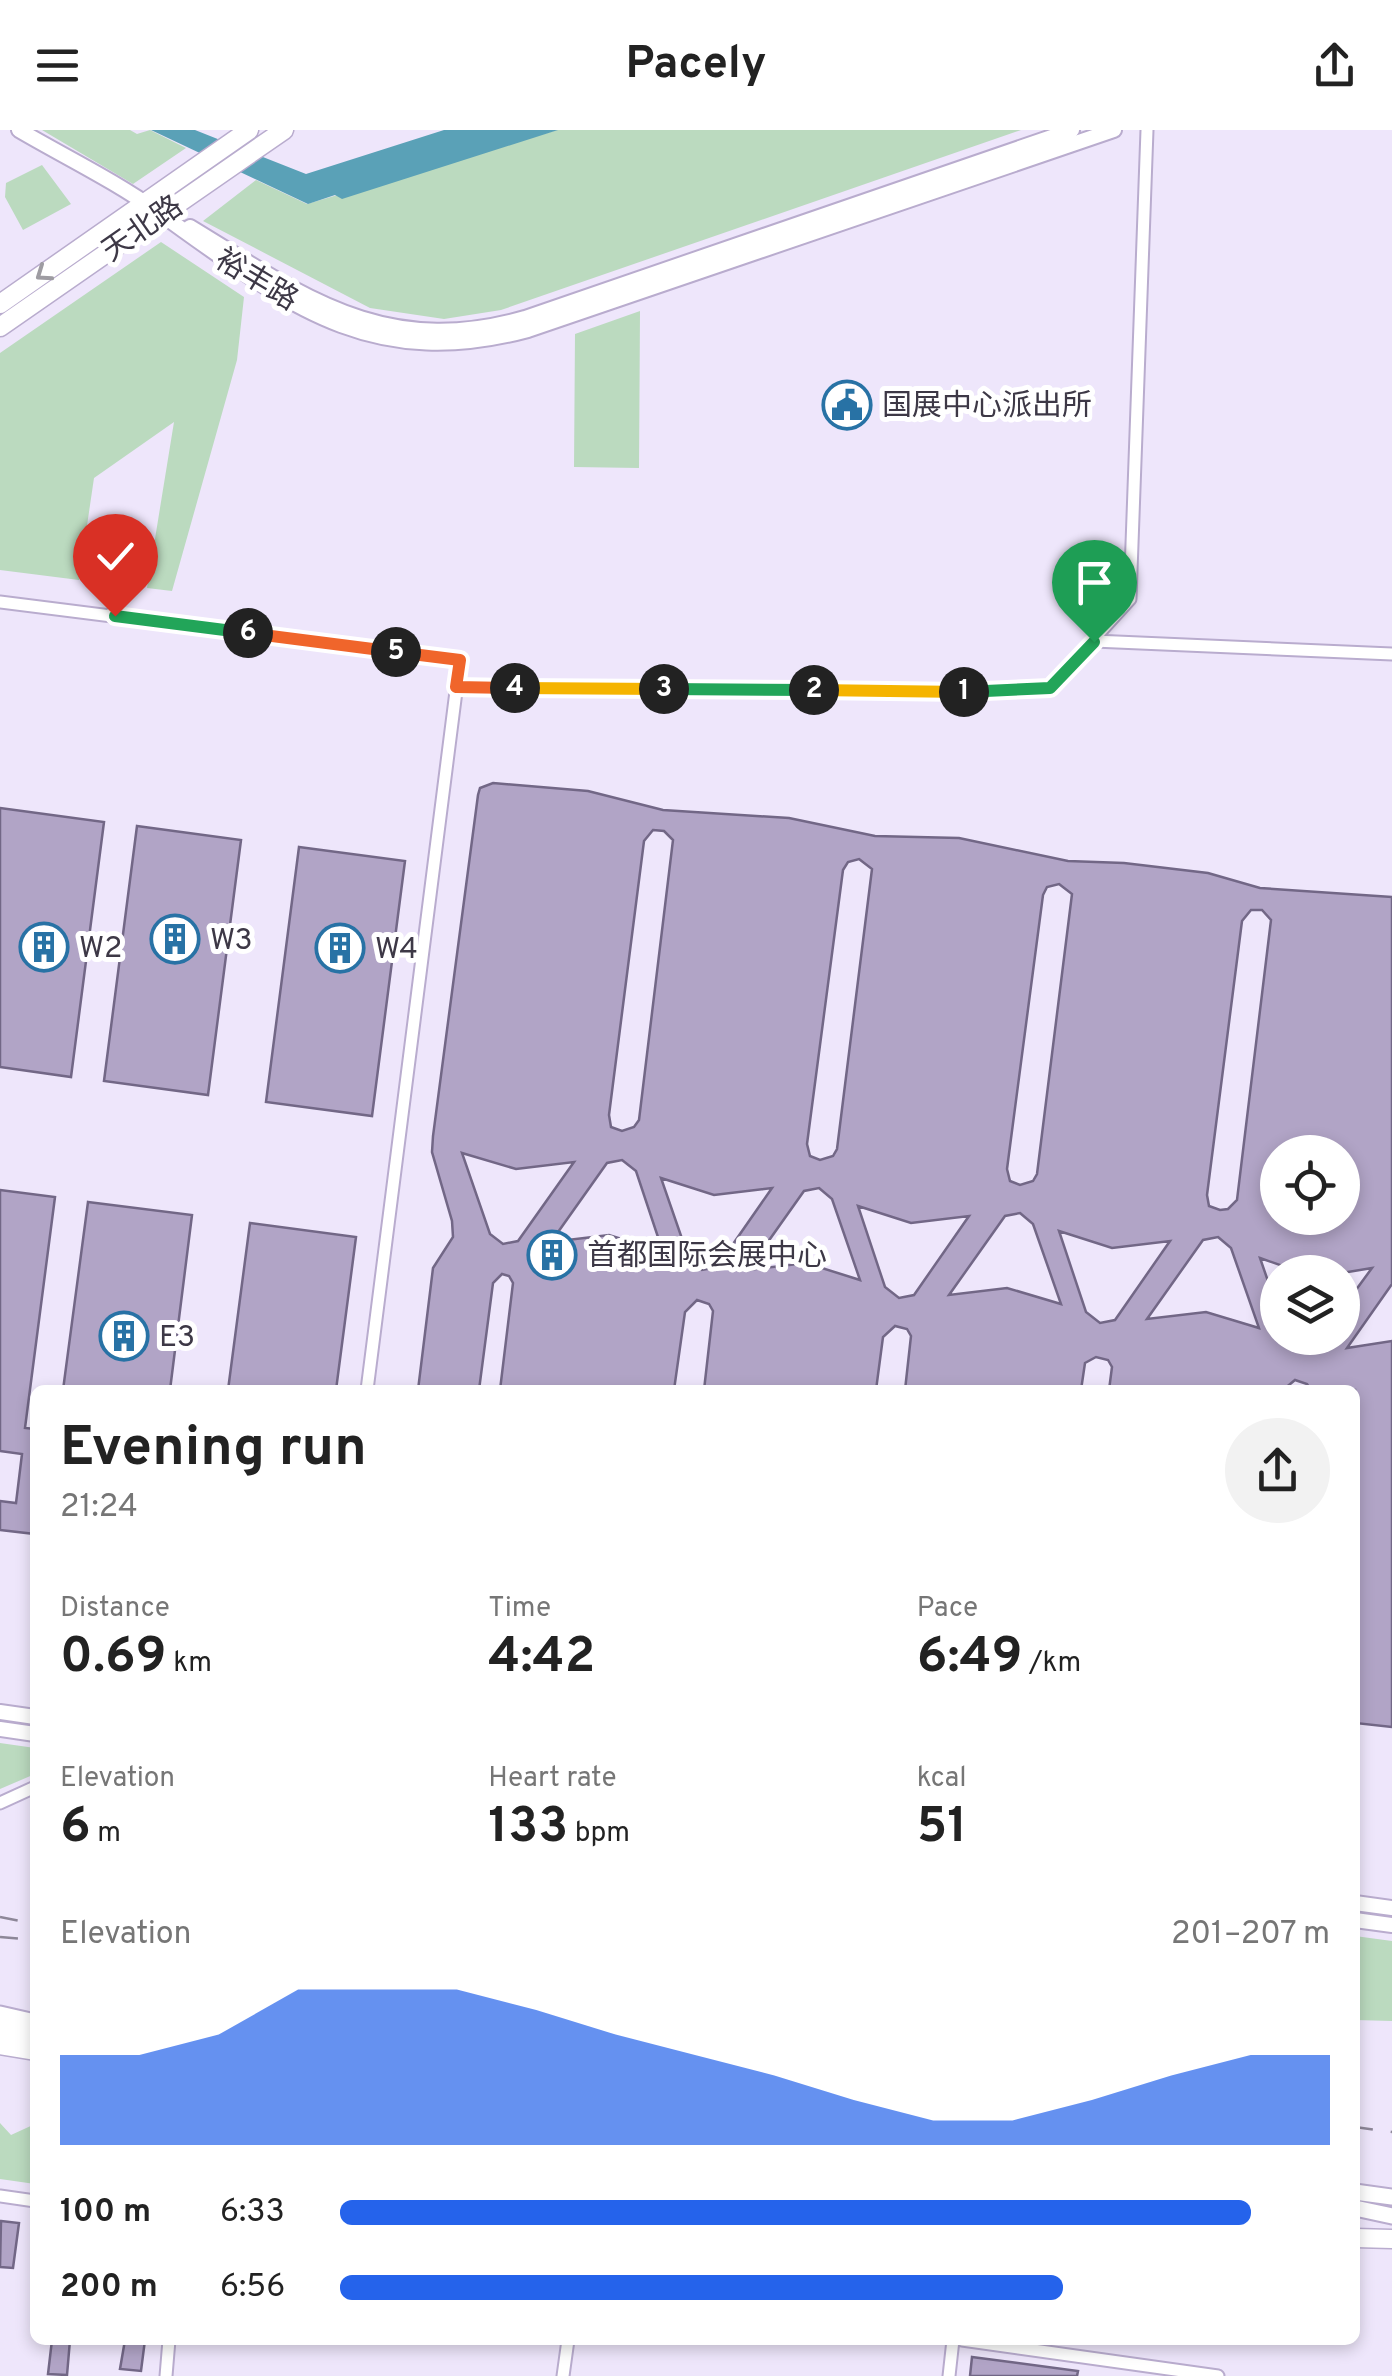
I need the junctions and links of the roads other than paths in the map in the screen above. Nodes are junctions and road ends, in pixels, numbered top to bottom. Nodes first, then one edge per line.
1 (19, 130) edge
2 (284, 130) edge
3 (1072, 130) edge
4 (1114, 130) edge
5 (1147, 130) edge
6 (243, 134) edge
7 (144, 203) junction
8 (162, 214) junction
9 (0, 304) edge
10 (0, 328) edge
11 (0, 602) edge
12 (1094, 642) junction
13 (1392, 654) edge
14 (456, 687) junction
15 (368, 1385) edge
16 (0, 1712) edge
17 (30, 1716) edge
18 (0, 1729) edge
19 (30, 1733) edge
20 (30, 1789) edge
21 (0, 1802) edge
22 (1360, 1904) edge
23 (1392, 1908) edge
24 (1360, 1921) edge
25 (1392, 1925) edge
26 (0, 2014) edge
27 (30, 2021) edge
28 (0, 2029) edge
29 (30, 2036) edge
30 (0, 2047) edge
31 (30, 2052) edge
32 (1360, 2193) edge
33 (0, 2196) edge
34 (1392, 2197) edge
35 (30, 2200) edge
36 (1360, 2209) edge
37 (1392, 2216) edge
38 (1360, 2238) edge
39 (1392, 2239) edge
40 (169, 2345) edge
41 (567, 2345) edge
42 (952, 2345) edge
43 (998, 2345) edge
44 (166, 2376) edge
45 (563, 2376) edge
46 (948, 2376) edge
47 (1218, 2376) edge

1 - 7 street
2 - 8 main road, 天北路
3 - 8 street, 裕丰路
4 - 8 street, 裕丰路
5 - 12 street
6 - 7 main road, 天北路
7 - 8 street
7 -> 9 main road, 天北路
8 - 10 main road, 天北路
11 - 14 street
12 - 13 street
12 - 14 street
14 - 15 street
16 - 17 street
18 - 19 street
20 - 21 street
22 - 23 street
24 - 25 street
26 - 27 main road
28 - 29 main road
30 - 31 main road
32 - 34 main road
33 - 35 street
36 - 37 main road
38 - 39 main road
40 - 44 street
41 - 45 street
42 - 46 street
43 - 47 street

